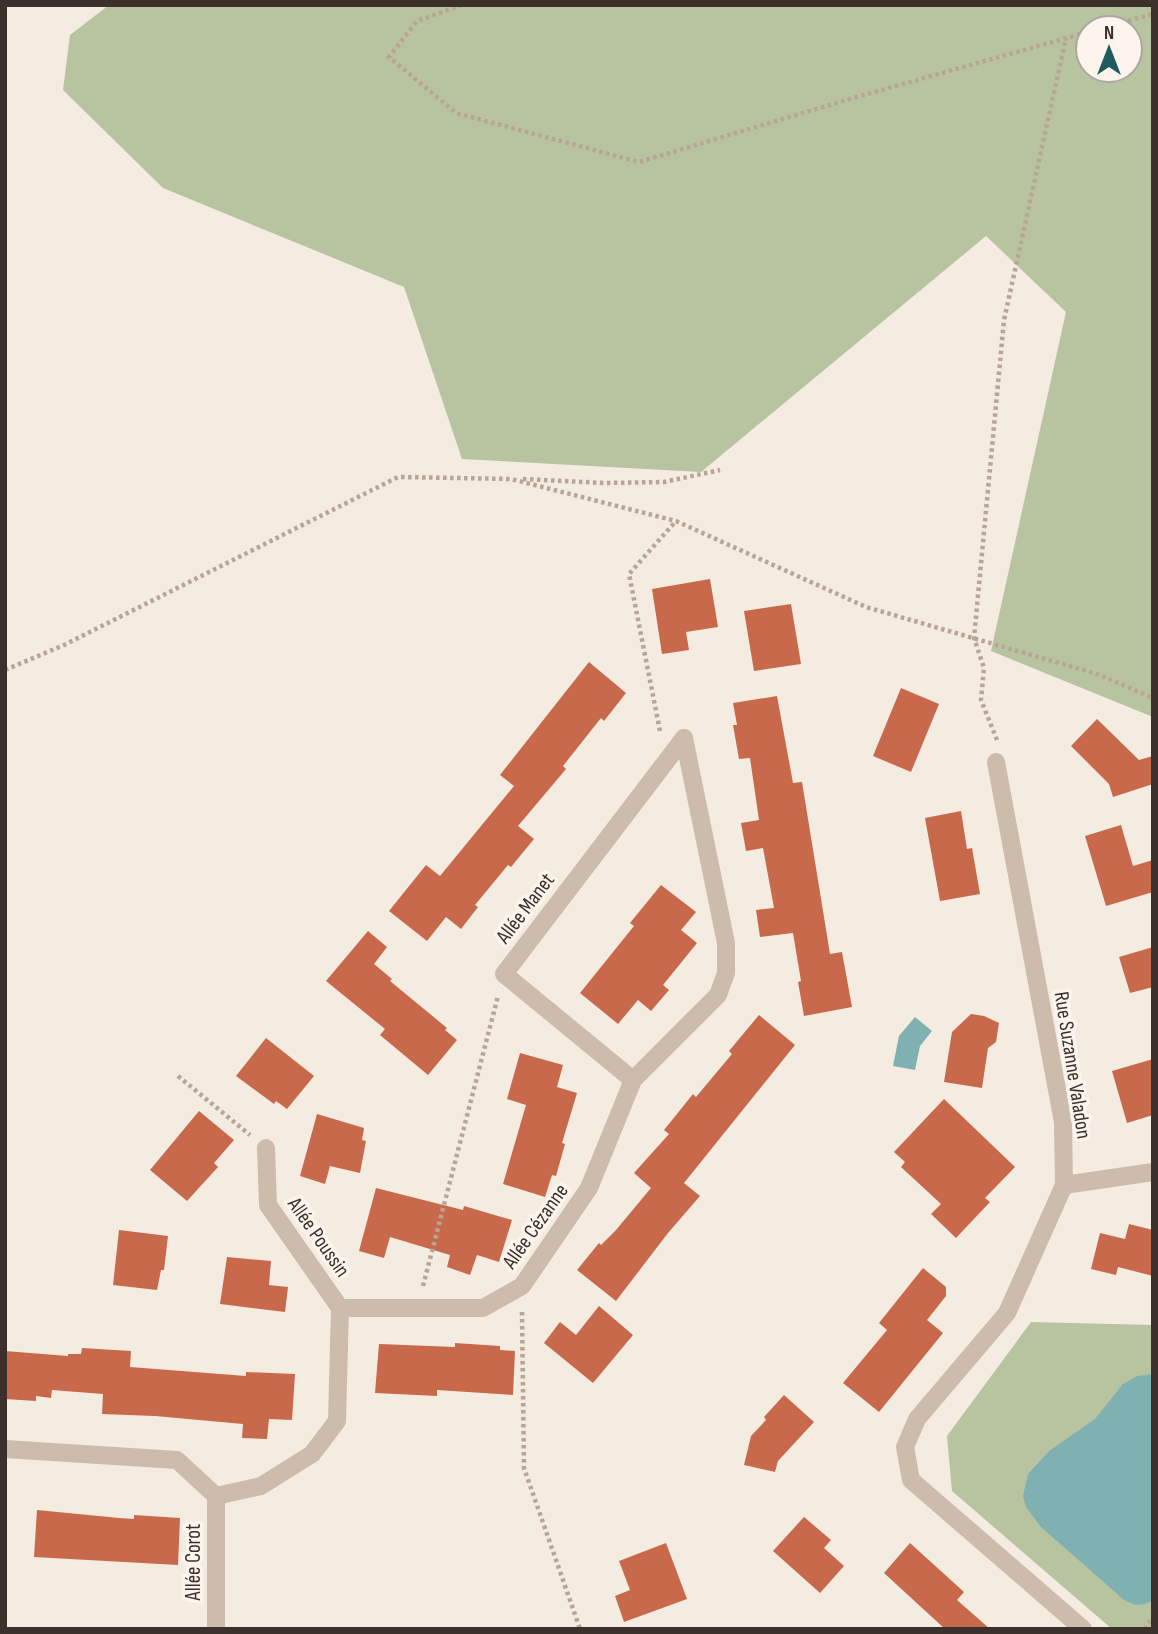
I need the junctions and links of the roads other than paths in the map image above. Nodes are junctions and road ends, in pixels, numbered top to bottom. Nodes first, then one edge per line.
1 (684, 738) joint
2 (996, 762) road end
3 (633, 1080) junction
4 (266, 1148) road end
5 (1153, 1172) edge
6 (1064, 1185) junction
7 (340, 1308) junction
8 (5, 1450) edge
9 (216, 1496) junction
10 (216, 1629) edge
11 (1083, 1629) edge

1 - 3 street, Allée Cézanne
1 - 3 street, Allée Manet
2 - 6 street, Rue Suzanne Valadon
3 - 7 street, Allée Cézanne
4 - 7 street, Allée Poussin
5 - 6 street
6 - 11 street, Rue Suzanne Valadon
7 - 9 street
8 - 9 street
9 - 10 street, Allée Corot

